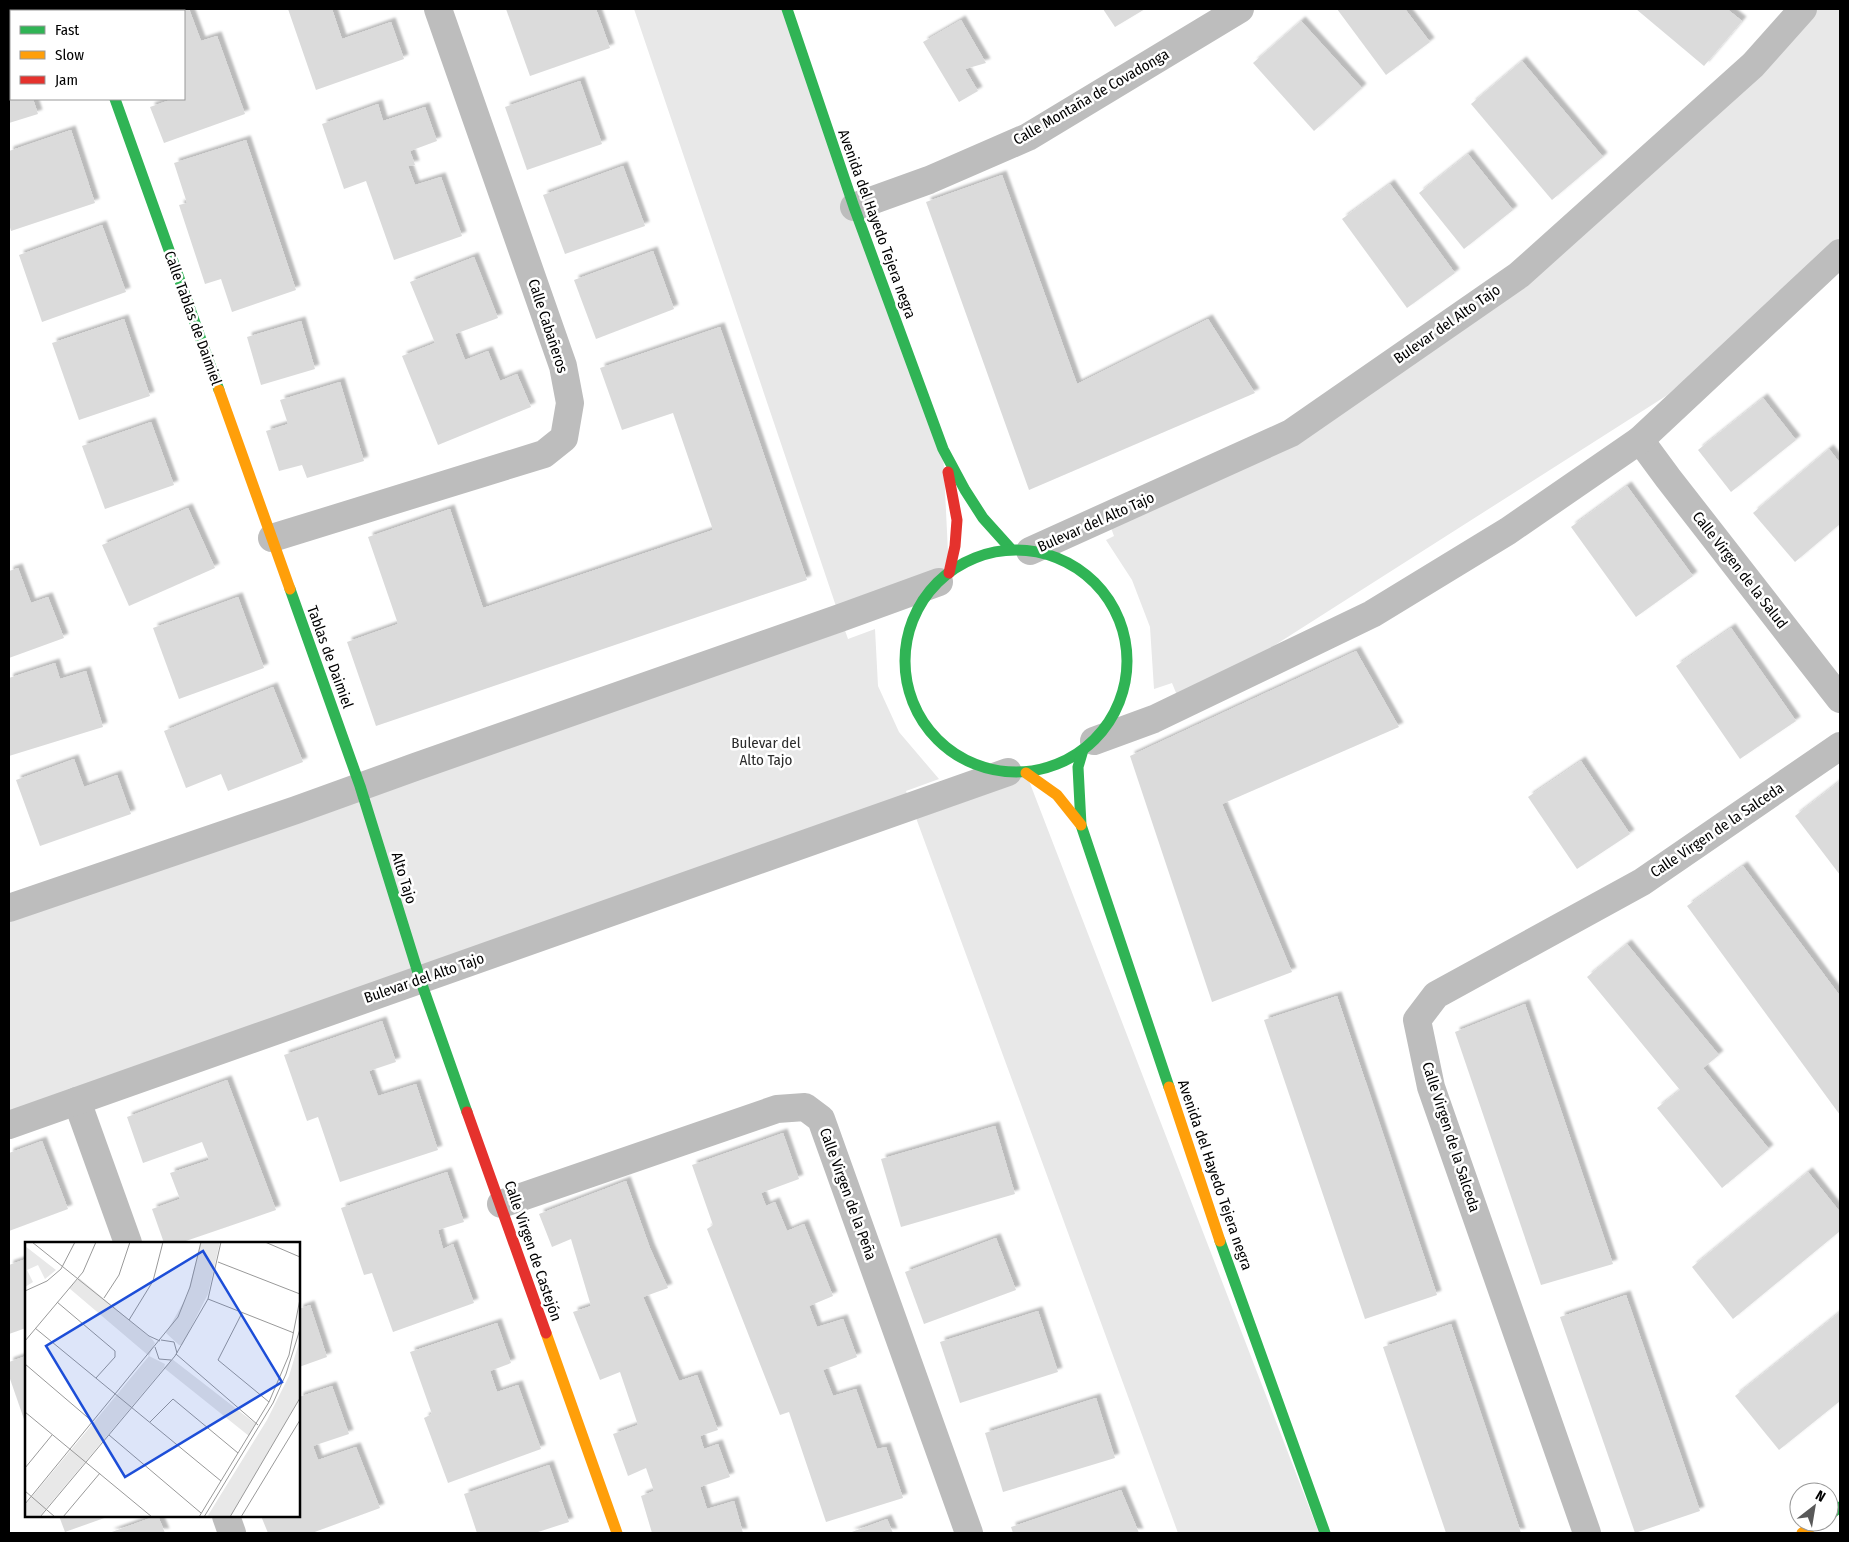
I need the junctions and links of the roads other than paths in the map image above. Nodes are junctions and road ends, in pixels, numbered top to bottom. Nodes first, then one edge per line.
1 (438, 9) edge
2 (787, 9) edge
3 (1240, 9) edge
4 (1803, 9) edge
5 (115, 100) edge
6 (854, 207) junction
7 (1840, 253) edge
8 (1640, 440) junction
9 (944, 449) junction
10 (272, 538) junction
11 (1020, 550) junction
12 (944, 578) junction
13 (1840, 699) edge
14 (1088, 746) junction
15 (1840, 746) edge
16 (1017, 773) junction
17 (360, 786) junction
18 (1081, 825) junction
19 (11, 901) edge
20 (420, 979) junction
21 (77, 1101) junction
22 (9, 1125) edge
23 (501, 1204) junction
24 (128, 1242) edge
25 (226, 1517) edge
26 (232, 1533) edge
27 (617, 1533) edge
28 (969, 1533) edge
29 (1325, 1533) edge
30 (1587, 1533) edge

1 - 10 street, Calle Cabañeros
2 - 6 street, Avenida del Hayedo Tejera negra
3 - 6 street, Calle Montaña de Covadonga
4 - 11 street, Bulevar del Alto Tajo
5 - 10 street, Calle Tablas de Daimiel
6 - 9 street, Avenida del Hayedo Tejera negra
7 - 8 street
8 - 13 street, Calle Virgen de la Salud
8 - 14 street
9 - 11 street, Avenida del Hayedo Tejera negra
9 - 12 street, Avenida del Hayedo Tejera negra
10 - 17 street, Tablas de Daimiel
11 - 12 street
11 - 14 street
12 - 16 street
12 - 17 street
14 - 16 street
14 - 18 street, Avenida del Hayedo Tejera negra
15 - 30 street, Calle Virgen de la Salceda
16 - 18 street, Avenida del Hayedo Tejera negra
16 - 20 street, Bulevar del Alto Tajo
17 - 19 street
17 - 20 street, Alto Tajo
18 - 29 street, Avenida del Hayedo Tejera negra
20 - 21 street, Bulevar del Alto Tajo
20 - 23 street, Calle Virgen de Castejón
21 - 22 street, Bulevar del Alto Tajo
21 - 24 street
23 - 27 street, Calle Virgen de Castejón
23 - 28 street, Calle Virgen de la Peña
25 - 26 street

